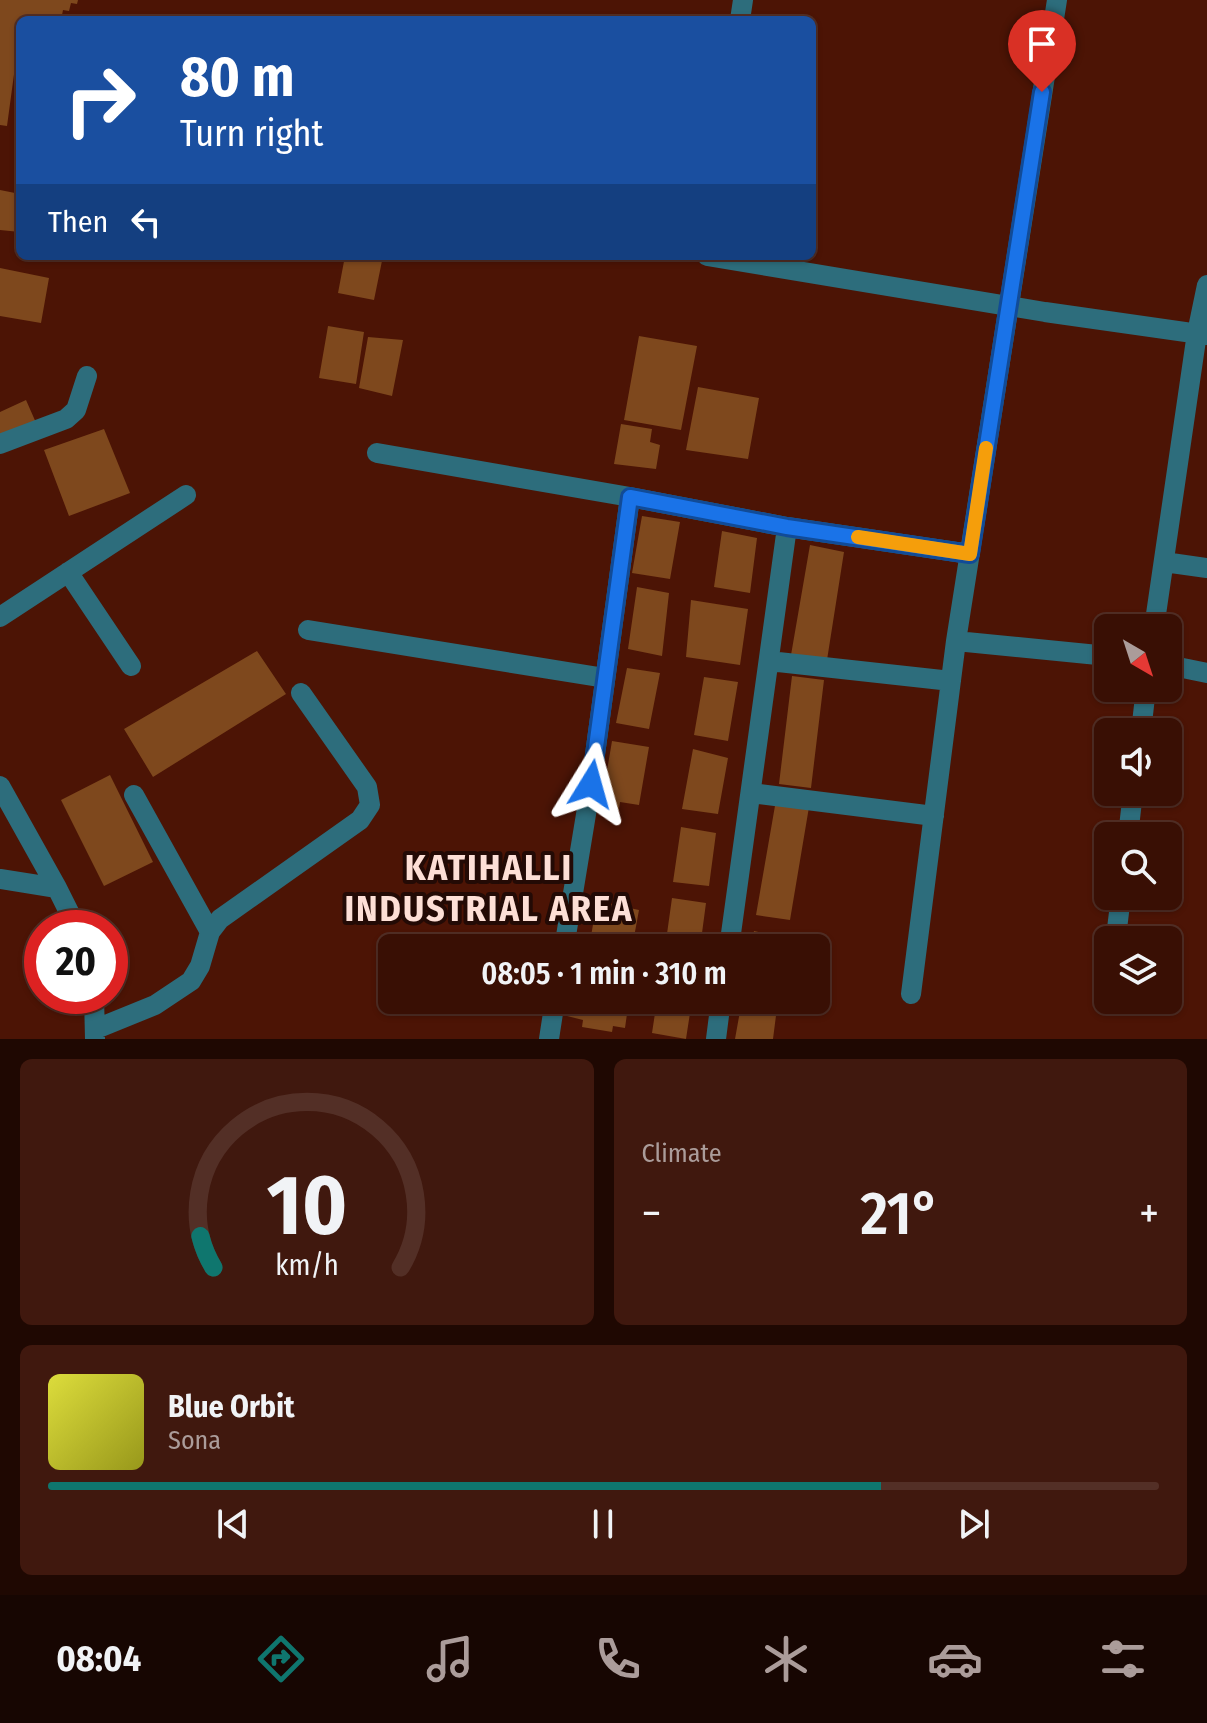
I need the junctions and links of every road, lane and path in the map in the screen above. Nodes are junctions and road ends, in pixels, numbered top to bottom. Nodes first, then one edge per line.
1 (1057, 0) edge
2 (732, 260) edge
3 (1207, 285) edge
4 (1009, 305) junction
5 (1202, 334) edge
6 (87, 376) dead end
7 (0, 444) edge
8 (377, 453) dead end
9 (186, 495) dead end
10 (630, 497) junction
11 (787, 527) junction
12 (970, 554) junction
13 (1164, 562) junction
14 (1207, 568) edge
15 (68, 572) junction
16 (1156, 614) edge
17 (0, 617) edge
18 (308, 630) dead end
19 (956, 641) junction
20 (1094, 655) edge
21 (769, 661) junction
22 (131, 666) dead end
23 (1182, 668) edge
24 (1207, 673) edge
25 (605, 678) junction
26 (951, 681) junction
27 (301, 693) dead end
28 (0, 786) edge
29 (751, 793) junction
30 (134, 795) dead end
31 (934, 816) junction
32 (0, 879) edge
33 (57, 888) junction
34 (68, 910) edge
35 (210, 932) junction
36 (566, 934) edge
37 (731, 934) edge
38 (911, 994) dead end
39 (95, 1014) edge
40 (553, 1014) edge
41 (719, 1014) edge
42 (96, 1034) edge
43 (549, 1039) edge
44 (716, 1039) edge

1 - 4 street
2 - 4 street
3 - 5 street
4 - 5 street
4 - 12 street
5 - 13 street
6 - 7 street
8 - 10 street
9 - 15 street
10 - 11 street
10 - 25 street
11 - 12 street
11 - 21 street
12 - 19 street
13 - 14 street
13 - 16 street
15 - 17 street
15 - 22 street
18 - 25 street
19 - 20 street
19 - 26 street
21 - 26 street
21 - 29 street
23 - 24 street
25 - 36 street
26 - 31 street
27 - 35 street
28 - 33 street
29 - 31 street
29 - 37 street
30 - 35 street
31 - 38 street
32 - 33 street
33 - 34 street
35 - 42 street
39 - 42 street
40 - 43 street
41 - 44 street

